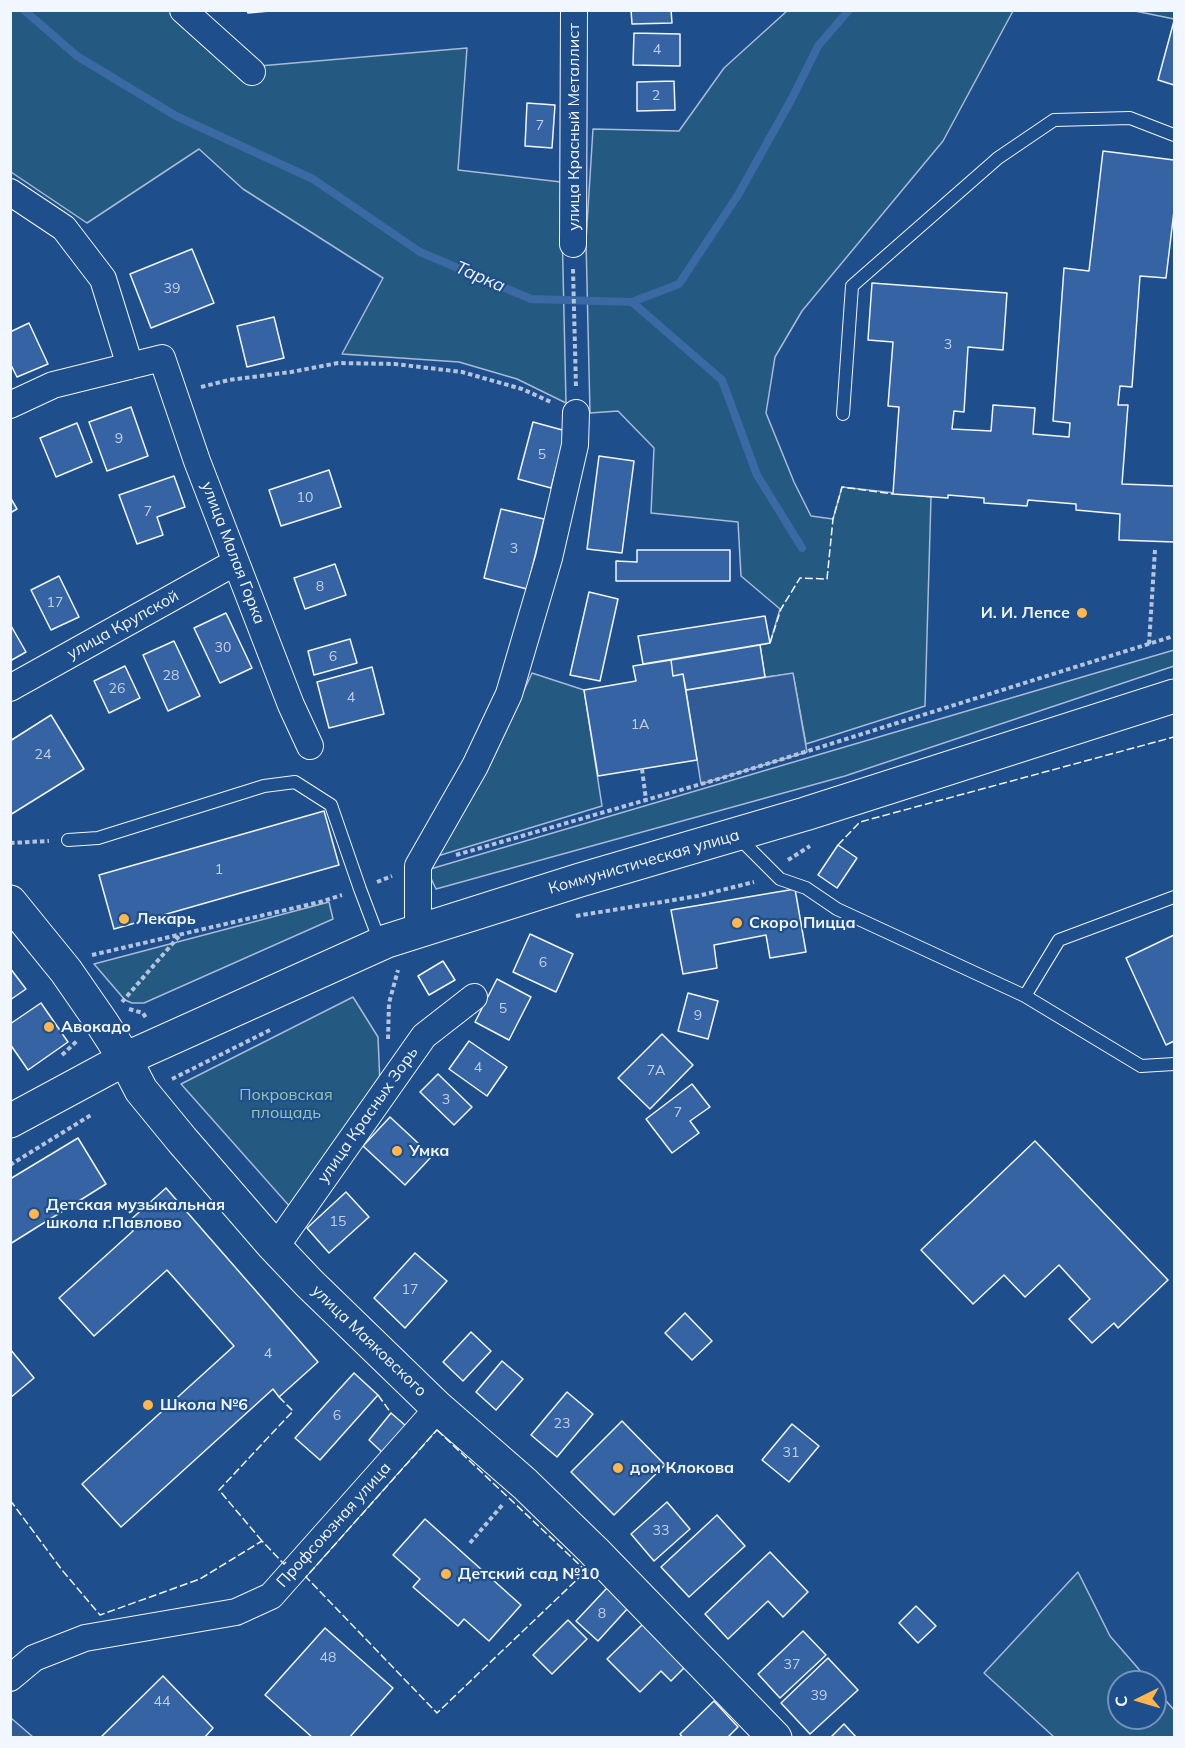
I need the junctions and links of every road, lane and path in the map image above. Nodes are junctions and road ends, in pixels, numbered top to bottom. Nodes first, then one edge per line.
1 (183, 10) edge
2 (574, 10) edge
3 (252, 72) dead end
4 (1174, 135) edge
5 (10, 192) edge
6 (573, 244) joint
7 (130, 366) junction
8 (174, 395) junction
9 (10, 405) edge
10 (576, 413) junction
11 (843, 414) dead end
12 (1155, 550) dead end
13 (236, 562) junction
14 (1174, 636) edge
15 (1149, 644) junction
16 (10, 688) edge
17 (1174, 696) edge
18 (310, 747) dead end
19 (642, 770) dead end
20 (646, 800) junction
21 (736, 835) junction
22 (68, 840) joint
23 (818, 841) dead end
24 (10, 843) edge
25 (418, 866) junction
26 (771, 870) junction
27 (360, 889) junction
28 (1174, 897) edge
29 (10, 902) edge
30 (566, 917) dead end
31 (418, 931) junction
32 (181, 935) junction
33 (381, 944) junction
34 (409, 967) dead end
35 (66, 971) junction
36 (388, 976) dead end
37 (1025, 996) junction
38 (474, 997) dead end
39 (102, 1023) junction
40 (283, 1024) dead end
41 (57, 1058) dead end
42 (125, 1059) junction
43 (1174, 1064) edge
44 (141, 1090) junction
45 (93, 1113) dead end
46 (10, 1121) edge
47 (10, 1166) edge
48 (273, 1245) junction
49 (438, 1408) junction
50 (10, 1678) edge
51 (775, 1737) edge

1 - 3 street
2 - 6 street, улица Красный Металлист
4 - 11 lane
5 - 7 street
6 - 10 path
7 - 8 street, улица Малая Горка
7 - 9 street
8 - 10 path
8 - 13 street, улица Малая Горка
10 - 25 street
12 - 15 path
13 - 16 street, улица Крупской
13 - 18 street, улица Малая Горка
14 - 15 path
15 - 20 path
17 - 21 main road, Коммунистическая улица
19 - 20 path
20 - 25 path
21 - 26 lane
21 - 31 main road, Коммунистическая улица
22 - 24 path
22 - 27 lane
23 - 26 path
25 - 27 path
25 - 31 street
26 - 30 path
26 - 37 lane
27 - 32 path
27 - 33 lane
28 - 37 lane
29 - 35 main road, улица Маяковского
31 - 33 main road, Коммунистическая улица
32 - 35 path
32 - 39 path
33 - 42 main road, Коммунистическая улица
34 - 36 path
35 - 39 main road, улица Маяковского
37 - 43 lane
38 - 48 street, улица Красных Зорь
39 - 41 path
39 - 42 main road, улица Маяковского
40 - 44 path
42 - 44 main road, улица Маяковского
42 - 46 main road, Коммунистическая улица
44 - 48 main road, улица Маяковского
45 - 47 path
48 - 49 main road, улица Маяковского
49 - 50 street, Профсоюзная улица
49 - 51 main road, улица Маяковского

